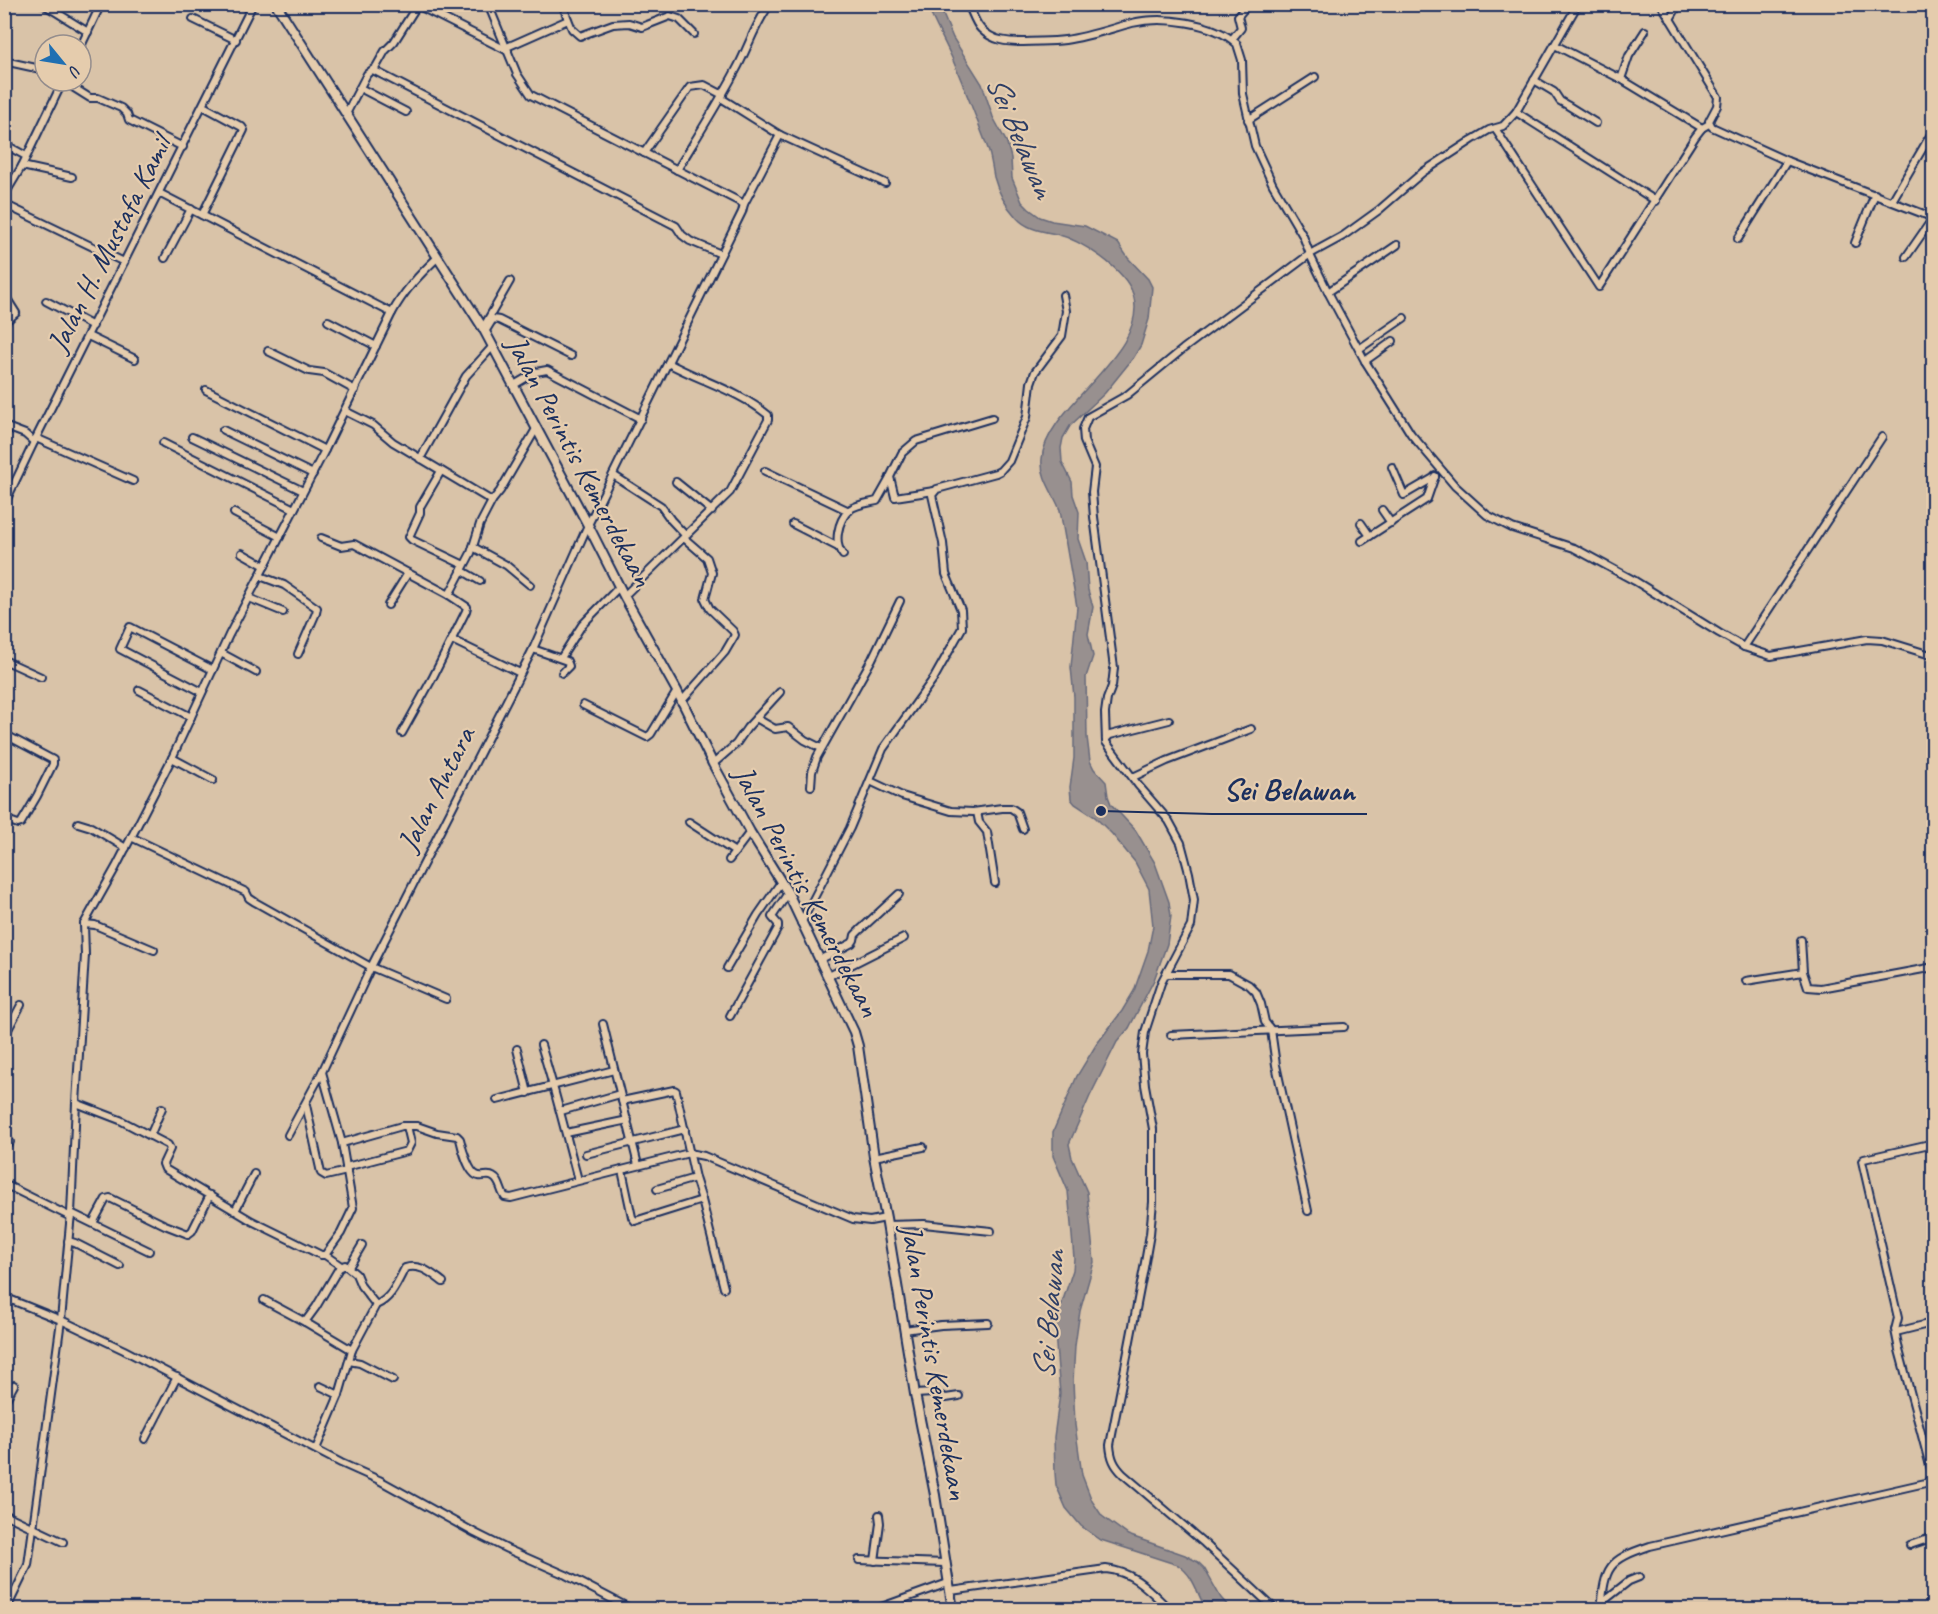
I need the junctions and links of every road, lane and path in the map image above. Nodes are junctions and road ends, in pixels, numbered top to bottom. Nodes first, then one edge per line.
1 (43, 4) edge
2 (101, 4) edge
3 (253, 4) edge
4 (276, 4) edge
5 (488, 4) edge
6 (562, 4) edge
7 (770, 4) edge
8 (968, 4) edge
9 (1248, 4) edge
10 (1578, 4) edge
11 (1661, 4) edge
12 (1679, 4) edge
13 (418, 5) edge
14 (193, 19) dead end
15 (1670, 19) junction
16 (568, 20) junction
17 (1645, 31) dead end
18 (88, 32) joint
19 (694, 34) dead end
20 (1232, 39) junction
21 (236, 40) junction
22 (1555, 45) junction
23 (508, 49) junction
24 (4, 61) edge
25 (33, 67) edge
26 (373, 70) junction
27 (1316, 77) dead end
28 (1621, 78) junction
29 (1534, 80) junction
30 (360, 88) junction
31 (57, 93) edge
32 (82, 93) edge
33 (722, 97) junction
34 (203, 106) junction
35 (406, 112) dead end
36 (1516, 112) junction
37 (346, 114) junction
38 (1248, 120) junction
39 (1596, 123) dead end
40 (1709, 124) junction
41 (1702, 129) junction
42 (1934, 129) edge
43 (1496, 130) junction
44 (780, 135) junction
45 (4, 144) edge
46 (183, 147) junction
47 (644, 153) junction
48 (26, 156) junction
49 (1787, 161) junction
50 (22, 166) junction
51 (677, 170) junction
52 (72, 177) dead end
53 (885, 183) dead end
54 (159, 193) junction
55 (1875, 194) junction
56 (4, 196) edge
57 (1656, 201) junction
58 (1892, 201) junction
59 (4, 204) edge
60 (744, 204) junction
61 (191, 209) junction
62 (202, 215) junction
63 (1933, 218) edge
64 (1738, 239) dead end
65 (1855, 243) dead end
66 (1396, 245) dead end
67 (1310, 254) junction
68 (721, 255) junction
69 (1906, 257) dead end
70 (165, 258) dead end
71 (437, 258) junction
72 (124, 262) junction
73 (510, 281) dead end
74 (1328, 292) junction
75 (4, 294) edge
76 (1063, 295) dead end
77 (46, 301) dead end
78 (392, 313) junction
79 (1404, 318) dead end
80 (328, 321) dead end
81 (4, 323) edge
82 (93, 326) junction
83 (484, 330) junction
84 (88, 336) junction
85 (1393, 341) dead end
86 (376, 346) junction
87 (493, 346) junction
88 (1359, 349) junction
89 (268, 351) dead end
90 (571, 356) dead end
91 (135, 359) dead end
92 (1365, 361) junction
93 (668, 363) junction
94 (513, 385) junction
95 (206, 390) dead end
96 (355, 390) junction
97 (345, 411) junction
98 (992, 418) dead end
99 (641, 419) junction
100 (4, 426) edge
101 (536, 429) junction
102 (223, 430) dead end
103 (1882, 437) dead end
104 (192, 438) dead end
105 (35, 440) junction
106 (163, 443) dead end
107 (325, 450) junction
108 (420, 459) junction
109 (1392, 467) dead end
110 (441, 471) junction
111 (765, 471) dead end
112 (1443, 472) junction
113 (313, 474) junction
114 (613, 475) junction
115 (1435, 476) junction
116 (890, 477) junction
117 (133, 481) dead end
118 (676, 482) dead end
119 (303, 491) junction
120 (934, 491) junction
121 (492, 501) junction
122 (4, 505) edge
123 (294, 509) junction
124 (1382, 510) dead end
125 (712, 511) junction
126 (849, 511) junction
127 (234, 513) dead end
128 (1361, 523) dead end
129 (1390, 523) junction
130 (793, 524) dead end
131 (588, 525) junction
132 (1370, 536) junction
133 (280, 537) junction
134 (685, 537) junction
135 (321, 538) dead end
136 (1362, 541) dead end
137 (473, 547) junction
138 (838, 547) junction
139 (242, 553) dead end
140 (843, 555) dead end
141 (265, 566) junction
142 (463, 568) junction
143 (408, 573) junction
144 (260, 576) junction
145 (480, 581) dead end
146 (530, 585) dead end
147 (619, 587) junction
148 (449, 595) junction
149 (624, 596) junction
150 (249, 598) junction
151 (900, 602) dead end
152 (388, 605) dead end
153 (283, 612) dead end
154 (452, 640) junction
155 (1744, 647) junction
156 (532, 649) junction
157 (221, 653) junction
158 (298, 654) dead end
159 (1934, 656) edge
160 (561, 658) junction
161 (4, 660) edge
162 (213, 670) junction
163 (256, 672) dead end
164 (520, 673) junction
165 (562, 673) dead end
166 (41, 677) dead end
167 (139, 690) dead end
168 (202, 692) junction
169 (677, 692) junction
170 (780, 693) dead end
171 (681, 702) junction
172 (584, 705) dead end
173 (191, 717) junction
174 (756, 718) junction
175 (1169, 720) dead end
176 (1251, 729) dead end
177 (402, 733) dead end
178 (4, 734) edge
179 (1106, 739) junction
180 (822, 748) junction
181 (172, 758) junction
182 (713, 764) junction
183 (1133, 777) junction
184 (213, 780) dead end
185 (870, 781) junction
186 (811, 786) dead end
187 (977, 812) junction
188 (4, 819) edge
189 (689, 822) dead end
190 (78, 823) dead end
191 (1023, 829) dead end
192 (750, 831) junction
193 (131, 837) junction
194 (126, 848) junction
195 (735, 852) junction
196 (729, 860) dead end
197 (781, 882) junction
198 (995, 883) dead end
199 (788, 893) junction
200 (899, 894) dead end
201 (801, 923) junction
202 (84, 924) junction
203 (904, 938) dead end
204 (1801, 940) dead end
205 (154, 950) dead end
206 (821, 960) junction
207 (371, 967) junction
208 (1934, 967) edge
209 (727, 968) dead end
210 (1803, 972) junction
211 (1166, 974) junction
212 (829, 976) junction
213 (1746, 981) dead end
214 (446, 999) dead end
215 (21, 1005) dead end
216 (730, 1016) dead end
217 (603, 1024) dead end
218 (1344, 1027) dead end
219 (1271, 1030) junction
220 (1171, 1035) dead end
221 (4, 1037) edge
222 (541, 1045) dead end
223 (517, 1049) dead end
224 (614, 1070) junction
225 (322, 1072) junction
226 (553, 1086) junction
227 (528, 1093) junction
228 (621, 1098) junction
229 (497, 1100) dead end
230 (76, 1103) junction
231 (306, 1104) junction
232 (162, 1108) dead end
233 (561, 1110) junction
234 (628, 1120) junction
235 (407, 1126) junction
236 (685, 1129) junction
237 (566, 1133) junction
238 (288, 1135) dead end
239 (150, 1136) junction
240 (633, 1141) junction
241 (342, 1143) junction
242 (1934, 1143) edge
243 (923, 1147) dead end
244 (586, 1154) dead end
245 (689, 1154) junction
246 (874, 1157) junction
247 (638, 1165) junction
248 (346, 1169) junction
249 (622, 1170) junction
250 (254, 1174) dead end
251 (695, 1178) junction
252 (578, 1180) junction
253 (4, 1184) edge
254 (657, 1189) dead end
255 (210, 1195) junction
256 (702, 1200) junction
257 (236, 1209) junction
258 (1308, 1211) dead end
259 (71, 1215) junction
260 (887, 1222) junction
261 (93, 1223) junction
262 (992, 1231) dead end
263 (68, 1241) junction
264 (362, 1245) dead end
265 (149, 1251) dead end
266 (325, 1255) junction
267 (120, 1266) dead end
268 (341, 1266) junction
269 (349, 1267) junction
270 (443, 1282) dead end
271 (724, 1288) dead end
272 (4, 1297) edge
273 (264, 1300) dead end
274 (376, 1305) junction
275 (61, 1320) junction
276 (305, 1322) junction
277 (988, 1323) dead end
278 (904, 1330) junction
279 (1896, 1332) junction
280 (1934, 1342) edge
281 (351, 1350) junction
282 (349, 1361) junction
283 (177, 1377) junction
284 (393, 1380) dead end
285 (14, 1385) dead end
286 (320, 1386) dead end
287 (915, 1394) junction
288 (339, 1395) junction
289 (959, 1396) dead end
290 (4, 1403) edge
291 (145, 1439) dead end
292 (316, 1449) junction
293 (1934, 1481) edge
294 (4, 1514) edge
295 (879, 1515) dead end
296 (29, 1526) junction
297 (1934, 1537) edge
298 (63, 1542) dead end
299 (1910, 1545) dead end
300 (859, 1560) dead end
301 (875, 1561) junction
302 (945, 1563) junction
303 (1639, 1578) dead end
304 (949, 1587) junction
305 (1601, 1606) edge
306 (953, 1609) edge
307 (6, 1610) edge
308 (633, 1610) edge
309 (873, 1610) edge
310 (945, 1610) edge
311 (1170, 1610) edge
312 (1276, 1610) edge

1 - 18 street
2 - 18 street
3 - 21 street, Jalan H. Mustafa Kamil
4 - 37 main road, Jalan Perintis Kemerdekaan
5 - 23 street
6 - 16 street
7 - 33 street
8 - 20 street
9 - 20 street
10 - 22 street
11 - 15 street
12 - 15 street
13 - 23 street
13 - 26 street
14 - 21 street
15 - 40 street
16 - 19 street
16 - 23 street
17 - 28 street
20 - 38 street
21 - 34 street, Jalan H. Mustafa Kamil
22 - 28 street
22 - 29 street
23 - 47 street
24 - 25 street
26 - 30 street
26 - 68 street
27 - 38 street
28 - 41 street
29 - 36 street
29 - 39 street
30 - 35 street
30 - 37 street
31 - 48 street
32 - 46 street
33 - 44 street
33 - 47 street
33 - 51 street
34 - 46 street, Jalan H. Mustafa Kamil
34 - 62 street
36 - 43 street
36 - 57 street
37 - 71 main road, Jalan Perintis Kemerdekaan
38 - 67 street
40 - 41 street
40 - 49 street
41 - 57 street
42 - 58 street
43 - 57 street
43 - 67 street
44 - 53 street
44 - 60 street, Jalan Antara
45 - 48 street
46 - 54 street, Jalan H. Mustafa Kamil
47 - 51 street
48 - 50 street
49 - 55 street
49 - 64 street
50 - 52 street
50 - 56 street
51 - 60 street
54 - 61 street
54 - 72 street, Jalan H. Mustafa Kamil
55 - 58 street
55 - 65 street
58 - 63 street
59 - 72 street
60 - 68 street, Jalan Antara
61 - 62 street
61 - 70 street
62 - 78 street
63 - 69 street
66 - 74 street
67 - 74 street
67 - 179 street
68 - 93 street, Jalan Antara
71 - 78 street
71 - 83 main road, Jalan Perintis Kemerdekaan
72 - 82 street, Jalan H. Mustafa Kamil
73 - 83 street
74 - 88 street
75 - 81 street
76 - 120 street
77 - 82 street
78 - 86 street
79 - 88 street
80 - 86 street
82 - 84 street, Jalan H. Mustafa Kamil
83 - 87 main road, Jalan Perintis Kemerdekaan
83 - 90 street
84 - 91 street
84 - 105 street, Jalan H. Mustafa Kamil
85 - 92 street
86 - 96 street
87 - 94 main road, Jalan Perintis Kemerdekaan
87 - 108 street
88 - 92 street
89 - 96 street
92 - 112 street
93 - 99 street, Jalan Antara
93 - 125 street
94 - 99 street
94 - 101 main road, Jalan Perintis Kemerdekaan
95 - 107 street
96 - 97 street
97 - 107 street
97 - 108 street
98 - 116 street
99 - 114 street, Jalan Antara
100 - 105 street
101 - 121 street
101 - 131 main road, Jalan Perintis Kemerdekaan
102 - 113 street
103 - 155 street
104 - 119 street
105 - 117 street
105 - 122 street, Jalan H. Mustafa Kamil
106 - 123 street
107 - 113 street
108 - 110 street
109 - 115 street
110 - 121 street
110 - 142 street
111 - 126 street
112 - 115 street
112 - 155 street
113 - 119 street
114 - 131 street, Jalan Antara
114 - 134 street
115 - 129 street
116 - 120 street
116 - 126 street
118 - 125 street
119 - 123 street
120 - 185 street
121 - 137 street
123 - 133 street
124 - 129 street
125 - 134 street
126 - 138 street
127 - 133 street
128 - 132 street
129 - 132 street
130 - 138 street
131 - 147 main road, Jalan Perintis Kemerdekaan
131 - 156 street, Jalan Antara
132 - 136 street
133 - 141 street
134 - 149 street
134 - 171 street
135 - 143 street
137 - 142 street
137 - 146 street
138 - 140 street
139 - 141 street
141 - 144 street
142 - 145 street
142 - 148 street
143 - 148 street
143 - 152 street
144 - 150 street
144 - 158 street
147 - 149 main road, Jalan Perintis Kemerdekaan
147 - 160 street
148 - 154 street
149 - 169 main road, Jalan Perintis Kemerdekaan
150 - 153 street
150 - 157 street
151 - 180 street
154 - 164 street
154 - 177 street
155 - 159 street
156 - 160 street
156 - 164 street, Jalan Antara
157 - 162 street
157 - 163 street
160 - 165 street
161 - 166 street
162 - 168 street
162 - 168 street
164 - 207 street, Jalan Antara
167 - 173 street
168 - 173 street
169 - 171 main road, Jalan Perintis Kemerdekaan
169 - 172 street
170 - 174 street
171 - 182 main road, Jalan Perintis Kemerdekaan
173 - 181 street
174 - 180 street
174 - 182 street
175 - 179 street
176 - 183 street
178 - 188 street
179 - 183 street
180 - 186 street
181 - 184 street
181 - 193 street
182 - 192 main road, Jalan Perintis Kemerdekaan
183 - 211 street
185 - 187 street
185 - 201 street
187 - 191 street
187 - 198 street
189 - 195 street
190 - 194 street
192 - 195 street
192 - 197 main road, Jalan Perintis Kemerdekaan
193 - 194 street
193 - 207 street
194 - 202 street
195 - 196 street
197 - 199 main road, Jalan Perintis Kemerdekaan
197 - 209 street
199 - 201 main road, Jalan Perintis Kemerdekaan
199 - 216 street
200 - 206 street
201 - 206 main road, Jalan Perintis Kemerdekaan
202 - 205 street
202 - 230 street
203 - 212 street
204 - 210 street
206 - 212 main road, Jalan Perintis Kemerdekaan
207 - 214 street
207 - 225 street, Jalan Antara
208 - 210 street
210 - 213 street
211 - 219 street
211 - 312 street
212 - 246 main road, Jalan Perintis Kemerdekaan
215 - 221 street
217 - 224 street
218 - 219 street
219 - 220 street
219 - 258 street
222 - 226 street
223 - 227 street
224 - 226 street
224 - 228 street
225 - 231 street, Jalan Antara
225 - 241 street
226 - 227 street
226 - 233 street
227 - 229 street
228 - 233 street
228 - 234 street
228 - 236 street
230 - 239 street
230 - 259 street
231 - 238 street, Jalan Antara
231 - 248 street
232 - 239 street
233 - 237 street
234 - 237 street
234 - 240 street
235 - 241 street
235 - 248 street
235 - 252 street
236 - 240 street
236 - 245 street
237 - 252 street
239 - 255 street
240 - 244 street
240 - 247 street
241 - 248 street
242 - 279 street
243 - 246 street
245 - 247 street
245 - 251 street
245 - 260 street
246 - 260 main road, Jalan Perintis Kemerdekaan
247 - 249 street
248 - 266 street
249 - 252 street
249 - 256 street
250 - 257 street
251 - 254 street
251 - 256 street
253 - 259 street
255 - 257 street
255 - 261 street
256 - 271 street
257 - 266 street
259 - 261 street
259 - 263 street
260 - 262 street
260 - 278 main road, Jalan Perintis Kemerdekaan
261 - 265 street
263 - 267 street
263 - 275 street
264 - 269 street
266 - 268 street
268 - 269 street
268 - 276 street
269 - 274 street
270 - 274 street
272 - 275 street
273 - 276 street
274 - 281 street
275 - 283 street
275 - 296 street
276 - 281 street
277 - 278 street
278 - 287 main road, Jalan Perintis Kemerdekaan
279 - 280 street
279 - 293 street
281 - 282 street
282 - 284 street
282 - 288 street
283 - 291 street
283 - 292 street
285 - 290 street
286 - 288 street
287 - 289 street
287 - 302 main road, Jalan Perintis Kemerdekaan
288 - 292 street
292 - 308 street
293 - 305 street
294 - 296 street
295 - 301 street
296 - 298 street
296 - 307 street
297 - 299 street
300 - 301 street
301 - 302 street
302 - 304 main road, Jalan Perintis Kemerdekaan
303 - 305 street
304 - 306 main road, Jalan Perintis Kemerdekaan
304 - 309 street
304 - 311 street
306 - 310 street

